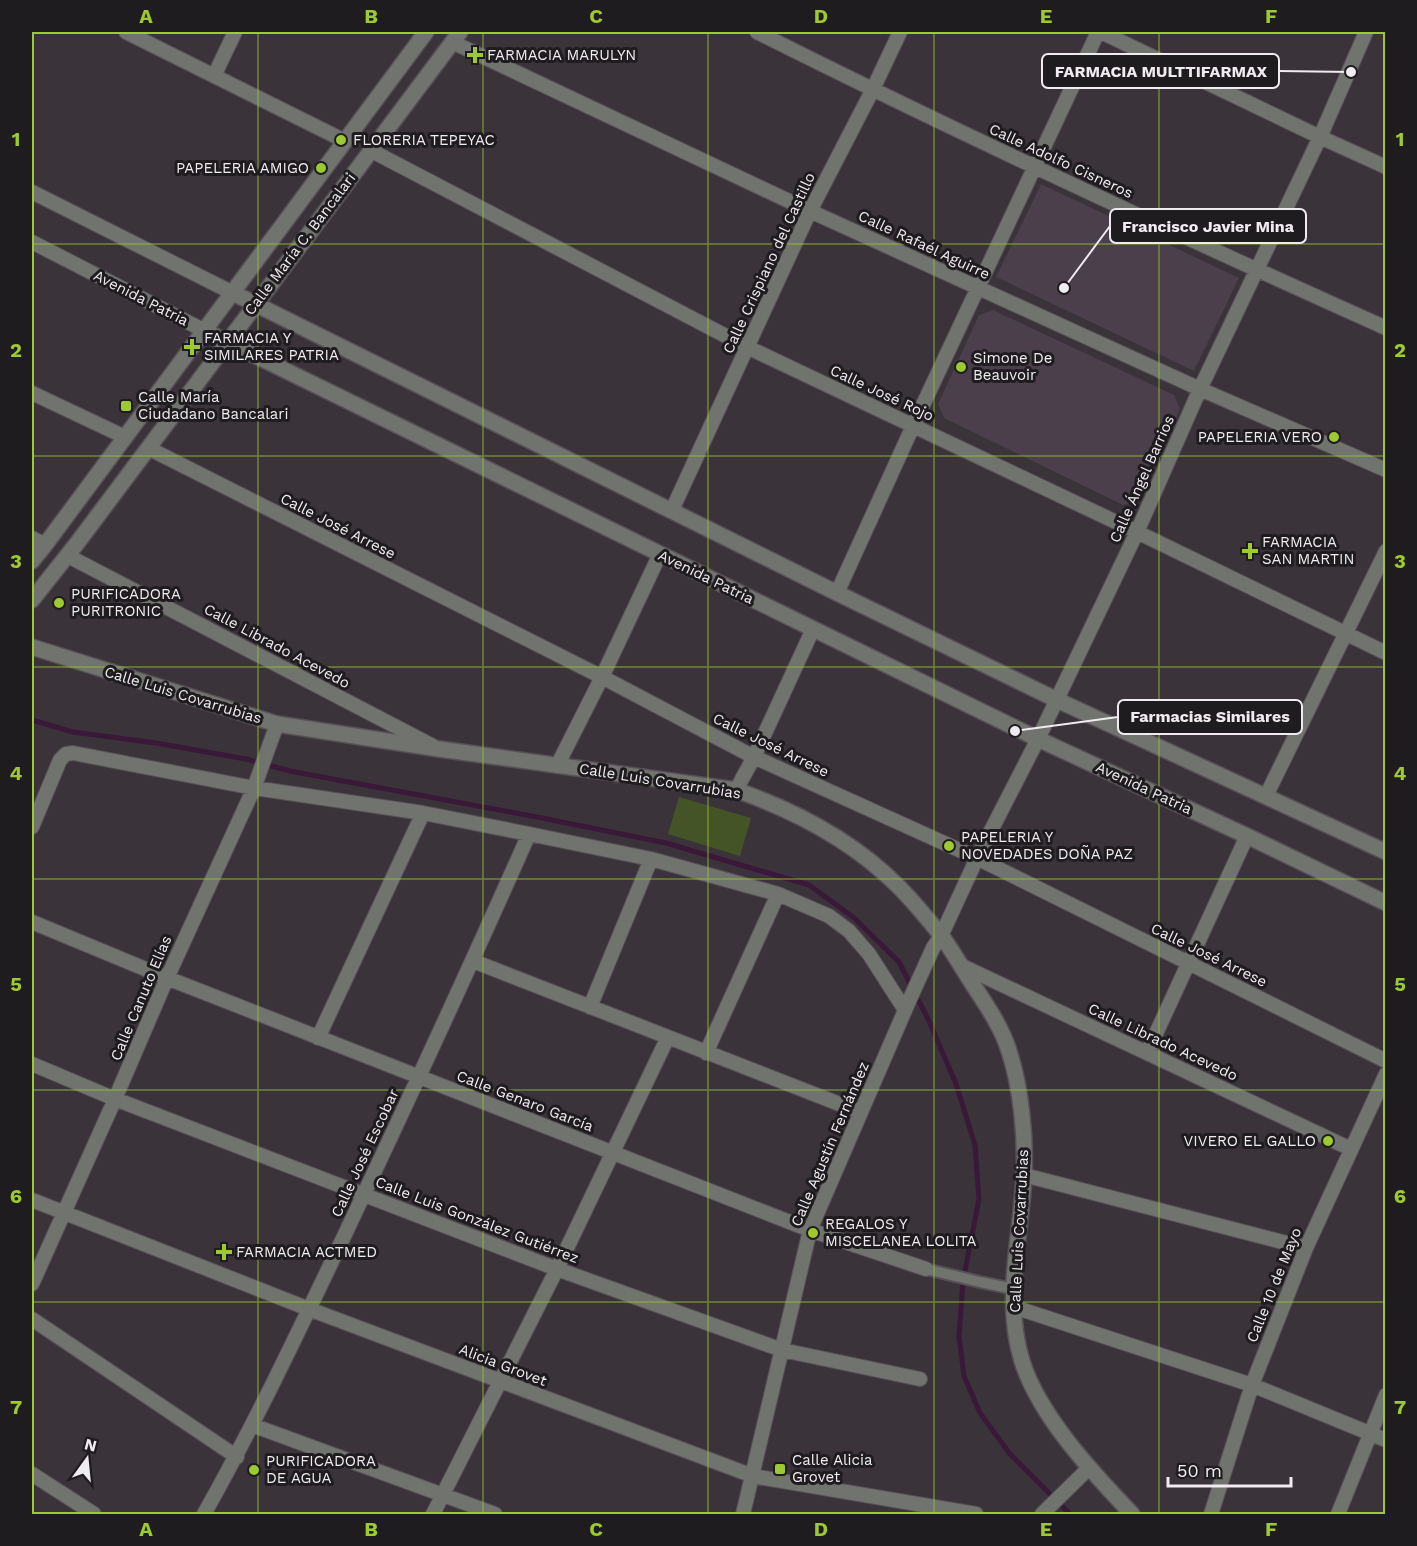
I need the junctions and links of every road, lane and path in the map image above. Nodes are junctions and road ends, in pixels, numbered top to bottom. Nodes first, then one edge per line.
1 (126, 32) edge
2 (235, 32) edge
3 (426, 32) edge
4 (757, 32) edge
5 (900, 32) edge
6 (1100, 32) edge
7 (1366, 32) edge
8 (456, 37) edge
9 (214, 76) junction
10 (873, 89) junction
11 (1320, 137) junction
12 (345, 141) junction
13 (370, 150) junction
14 (1386, 167) edge
15 (1035, 168) junction
16 (32, 192) edge
17 (810, 211) junction
18 (32, 242) edge
19 (1256, 270) junction
20 (978, 288) junction
21 (233, 293) junction
22 (255, 304) junction
23 (1386, 328) edge
24 (205, 331) junction
25 (227, 342) junction
26 (747, 348) junction
27 (1200, 389) junction
28 (32, 393) edge
29 (913, 426) junction
30 (125, 437) junction
31 (148, 448) junction
32 (1386, 470) edge
33 (672, 510) junction
34 (1137, 532) junction
35 (38, 541) edge
36 (1386, 551) edge
37 (660, 554) junction
38 (68, 556) junction
39 (32, 561) edge
40 (837, 593) junction
41 (32, 600) edge
42 (813, 628) junction
43 (1345, 634) junction
44 (32, 647) edge
45 (1386, 653) edge
46 (602, 677) junction
47 (1057, 700) junction
48 (277, 724) junction
49 (1038, 739) junction
50 (439, 749) junction
51 (754, 757) junction
52 (556, 766) junction
53 (255, 785) junction
54 (736, 790) junction
55 (1266, 796) junction
56 (423, 813) junction
57 (32, 827) edge
58 (529, 834) junction
59 (1246, 836) junction
60 (1386, 852) edge
61 (977, 858) junction
62 (651, 859) junction
63 (778, 894) junction
64 (1386, 903) edge
65 (32, 922) edge
66 (937, 942) junction
67 (472, 961) junction
68 (1187, 963) junction
69 (960, 965) junction
70 (167, 978) junction
71 (907, 1005) junction
72 (590, 1007) junction
73 (668, 1037) junction
74 (318, 1038) junction
75 (706, 1053) junction
76 (1147, 1053) junction
77 (1386, 1061) edge
78 (32, 1064) edge
79 (1386, 1074) edge
80 (419, 1078) junction
81 (115, 1100) junction
82 (860, 1112) junction
83 (1351, 1149) junction
84 (613, 1153) junction
85 (1024, 1175) junction
86 (364, 1194) junction
87 (32, 1200) edge
88 (64, 1213) junction
89 (810, 1230) junction
90 (1306, 1248) junction
91 (557, 1269) junction
92 (926, 1269) joint
93 (33, 1275) edge
94 (1014, 1289) junction
95 (1014, 1307) junction
96 (309, 1309) junction
97 (32, 1319) edge
98 (782, 1350) junction
99 (920, 1379) dead end
100 (500, 1381) junction
101 (1252, 1385) junction
102 (1386, 1395) edge
103 (252, 1425) junction
104 (1370, 1432) junction
105 (1386, 1440) edge
106 (237, 1457) junction
107 (1089, 1468) junction
108 (32, 1474) edge
109 (753, 1476) junction
110 (443, 1496) junction
111 (94, 1515) edge
112 (204, 1515) edge
113 (434, 1515) edge
114 (495, 1515) edge
115 (743, 1515) edge
116 (976, 1515) edge
117 (1042, 1515) edge
118 (1132, 1515) edge
119 (1211, 1515) edge
120 (1338, 1515) edge

1 - 9 street
2 - 9 street
3 - 12 street, Calle María C. Bancalari
4 - 10 street, Calle Adolfo Cisneros
5 - 10 street, Calle Crispiano del Castillo
6 - 11 street
6 - 15 street
7 - 11 street, Calle Ángel Barrios
8 - 13 street, Calle María C. Bancalari
8 - 17 street, Calle Rafaél Aguirre
9 - 12 street
10 - 15 street, Calle Adolfo Cisneros
10 - 17 street, Calle Crispiano del Castillo
11 - 14 street
11 - 19 street, Calle Ángel Barrios
12 - 21 street, Calle María C. Bancalari
13 - 22 street, Calle María C. Bancalari
13 - 26 street, Calle José Rojo
15 - 19 street, Calle Adolfo Cisneros
15 - 20 street
16 - 21 street
17 - 20 street, Calle Rafaél Aguirre
17 - 26 street, Calle Crispiano del Castillo
18 - 24 street, Avenida Patria
19 - 23 street, Calle Adolfo Cisneros
19 - 27 street, Calle Ángel Barrios
20 - 27 street, Calle Rafaél Aguirre
20 - 29 street
21 - 22 street
21 - 24 street, Calle María C. Bancalari
22 - 25 street, Calle María C. Bancalari
22 - 33 street
24 - 25 street, Avenida Patria
24 - 30 street, Calle María C. Bancalari
25 - 31 street, Calle María C. Bancalari
25 - 37 street, Avenida Patria
26 - 29 street, Calle José Rojo
26 - 33 street, Calle Crispiano del Castillo
27 - 32 street, Calle Rafaél Aguirre
27 - 34 street, Calle Ángel Barrios
28 - 30 street
29 - 34 street, Calle José Rojo
29 - 40 street
30 - 35 street, Calle María C. Bancalari
31 - 38 street, Calle María C. Bancalari
31 - 46 street, Calle José Arrese
33 - 40 street
34 - 43 street, Calle José Rojo
34 - 47 street, Calle Ángel Barrios
35 - 39 street, Calle María C. Bancalari
36 - 43 street
37 - 42 street, Avenida Patria
37 - 46 street
38 - 41 street, Calle María C. Bancalari
38 - 50 street, Calle Librado Acevedo
40 - 47 street
42 - 49 street, Avenida Patria
42 - 51 street
43 - 45 street, Calle José Rojo
43 - 55 street
44 - 48 street, Calle Luis Covarrubias
46 - 51 street, Calle José Arrese
46 - 52 street
47 - 49 street, Calle Ángel Barrios
47 - 55 street
48 - 50 street, Calle Luis Covarrubias
48 - 53 street, Calle Canuto Elías
49 - 59 street, Avenida Patria
49 - 61 street, Calle Ángel Barrios
50 - 52 street, Calle Luis Covarrubias
51 - 54 street
51 - 61 street, Calle José Arrese
52 - 54 street, Calle Luis Covarrubias
53 - 56 street
53 - 57 street
53 - 70 street, Calle Canuto Elías
54 - 66 street, Calle Luis Covarrubias
55 - 60 street
56 - 58 street
56 - 74 street
58 - 62 street
58 - 67 street, Calle José Escobar
59 - 64 street, Avenida Patria
59 - 68 street
61 - 66 street, Calle Ángel Barrios
61 - 68 street, Calle José Arrese
62 - 63 street
62 - 72 street
63 - 71 street
63 - 75 street
65 - 70 street, Calle Genaro García
66 - 69 street, Calle Luis Covarrubias
66 - 71 street, Calle Agustín Fernández
67 - 72 street
67 - 80 street, Calle José Escobar
68 - 76 street
68 - 77 street, Calle José Arrese
69 - 76 street, Calle Librado Acevedo
69 - 85 street, Calle Luis Covarrubias
70 - 74 street, Calle Genaro García
70 - 81 street, Calle Canuto Elías
71 - 82 street, Calle Agustín Fernández
72 - 73 street
73 - 75 street
73 - 84 street
74 - 80 street, Calle Genaro García
75 - 82 street
76 - 83 street, Calle Librado Acevedo
78 - 81 street, Calle Luis González Gutiérrez
79 - 83 street, Calle 10 de Mayo
80 - 84 street, Calle Genaro García
80 - 86 street, Calle José Escobar
81 - 86 street, Calle Luis González Gutiérrez
81 - 88 street, Calle Canuto Elías
82 - 89 street, Calle Agustín Fernández
83 - 90 street, Calle 10 de Mayo
84 - 89 street, Calle Genaro García
84 - 91 street
85 - 90 street
85 - 94 street, Calle Luis Covarrubias
86 - 91 street, Calle Luis González Gutiérrez
86 - 96 street, Calle José Escobar
87 - 88 street, Alicia Grovet
88 - 93 street, Calle Canuto Elías
88 - 96 street, Alicia Grovet
89 - 92 street, Calle Genaro García
89 - 98 street, Calle Agustín Fernández
90 - 101 street, Calle 10 de Mayo
91 - 98 street, Calle Luis González Gutiérrez
91 - 100 street
92 - 94 street, Calle Genaro García
94 - 95 street, Calle Luis Covarrubias
95 - 101 street
95 - 107 street, Calle Luis Covarrubias
96 - 100 street, Alicia Grovet
96 - 103 street, Calle José Escobar
97 - 106 street
98 - 99 street, Calle Luis González Gutiérrez
98 - 109 street, Calle Agustín Fernández
100 - 109 street, Alicia Grovet
100 - 110 street
101 - 104 street
101 - 119 street, Calle 10 de Mayo
102 - 104 street
103 - 106 street, Calle José Escobar
103 - 110 street
104 - 105 street
104 - 120 street
106 - 112 street, Calle José Escobar
107 - 117 street
107 - 118 street, Calle Luis Covarrubias
108 - 111 street
109 - 115 street, Calle Agustín Fernández
109 - 116 street, Alicia Grovet
110 - 113 street
110 - 114 street

